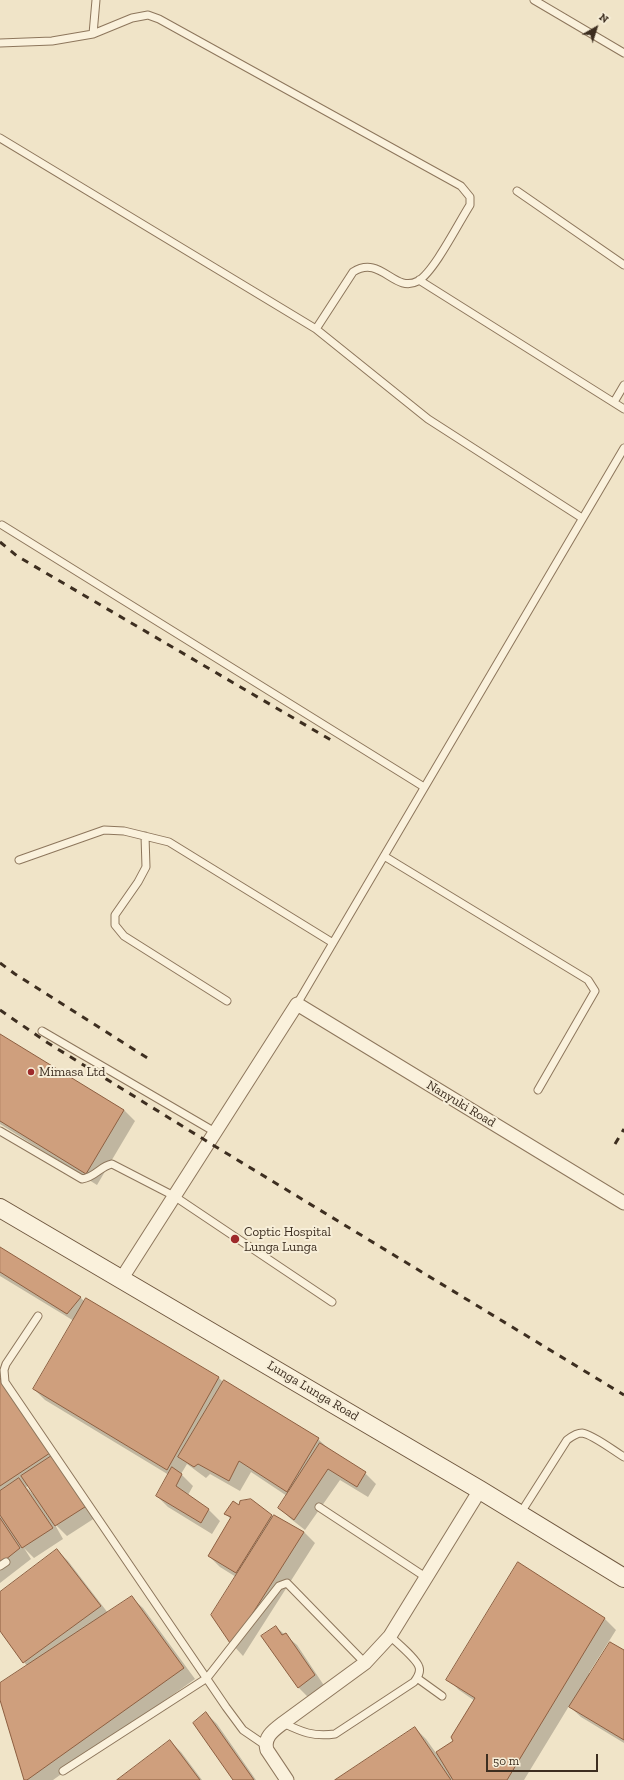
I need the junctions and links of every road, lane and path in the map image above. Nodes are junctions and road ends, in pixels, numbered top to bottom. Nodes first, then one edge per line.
1 (96, 0) edge
2 (534, 0) edge
3 (93, 34) junction
4 (0, 43) edge
5 (624, 53) edge
6 (0, 138) edge
7 (517, 191) dead end
8 (624, 265) edge
9 (419, 280) junction
10 (316, 329) junction
11 (624, 385) edge
12 (614, 402) junction
13 (624, 409) edge
14 (624, 448) edge
15 (582, 518) junction
16 (2, 525) dead end
17 (424, 787) junction
18 (145, 836) junction
19 (384, 856) junction
20 (19, 860) dead end
21 (333, 943) junction
22 (227, 1001) dead end
23 (297, 1004) junction
24 (42, 1031) dead end
25 (538, 1090) dead end
26 (0, 1131) edge
27 (215, 1132) junction
28 (174, 1196) junction
29 (624, 1203) edge
30 (0, 1208) edge
31 (122, 1278) junction
32 (332, 1302) dead end
33 (38, 1316) dead end
34 (624, 1458) edge
35 (480, 1490) junction
36 (319, 1507) dead end
37 (520, 1514) junction
38 (427, 1578) junction
39 (624, 1578) edge
40 (390, 1636) junction
41 (365, 1663) junction
42 (207, 1678) junction
43 (417, 1678) junction
44 (442, 1696) dead end
45 (283, 1723) junction
46 (265, 1745) junction
47 (63, 1771) dead end
48 (288, 1780) edge

1 - 3 lane
2 - 5 lane
3 - 4 lane
3 - 9 lane
6 - 10 lane
7 - 8 lane
9 - 10 lane
9 - 12 lane
10 - 15 lane
11 - 12 lane
12 - 13 lane
14 - 15 lane
15 - 17 lane
16 - 17 lane
17 - 19 lane
18 - 20 lane
18 - 21 lane
18 - 22 lane
19 - 21 lane
19 - 25 lane
21 - 23 lane
23 - 27 street
23 - 29 street, Nanyuki Road
24 - 27 lane
26 - 28 lane
27 - 28 street
28 - 31 street
28 - 32 lane
30 - 31 main road, Lunga Lunga Road
31 - 35 main road, Lunga Lunga Road
33 - 42 lane
34 - 37 lane
35 - 37 main road, Lunga Lunga Road
35 - 38 street
36 - 38 lane
37 - 39 main road, Lunga Lunga Road
38 - 40 street
40 - 41 street
40 - 43 lane
41 - 42 lane
41 - 45 street
42 - 46 lane
42 - 47 lane
43 - 44 lane
43 - 45 lane
45 - 46 street
46 - 48 street

